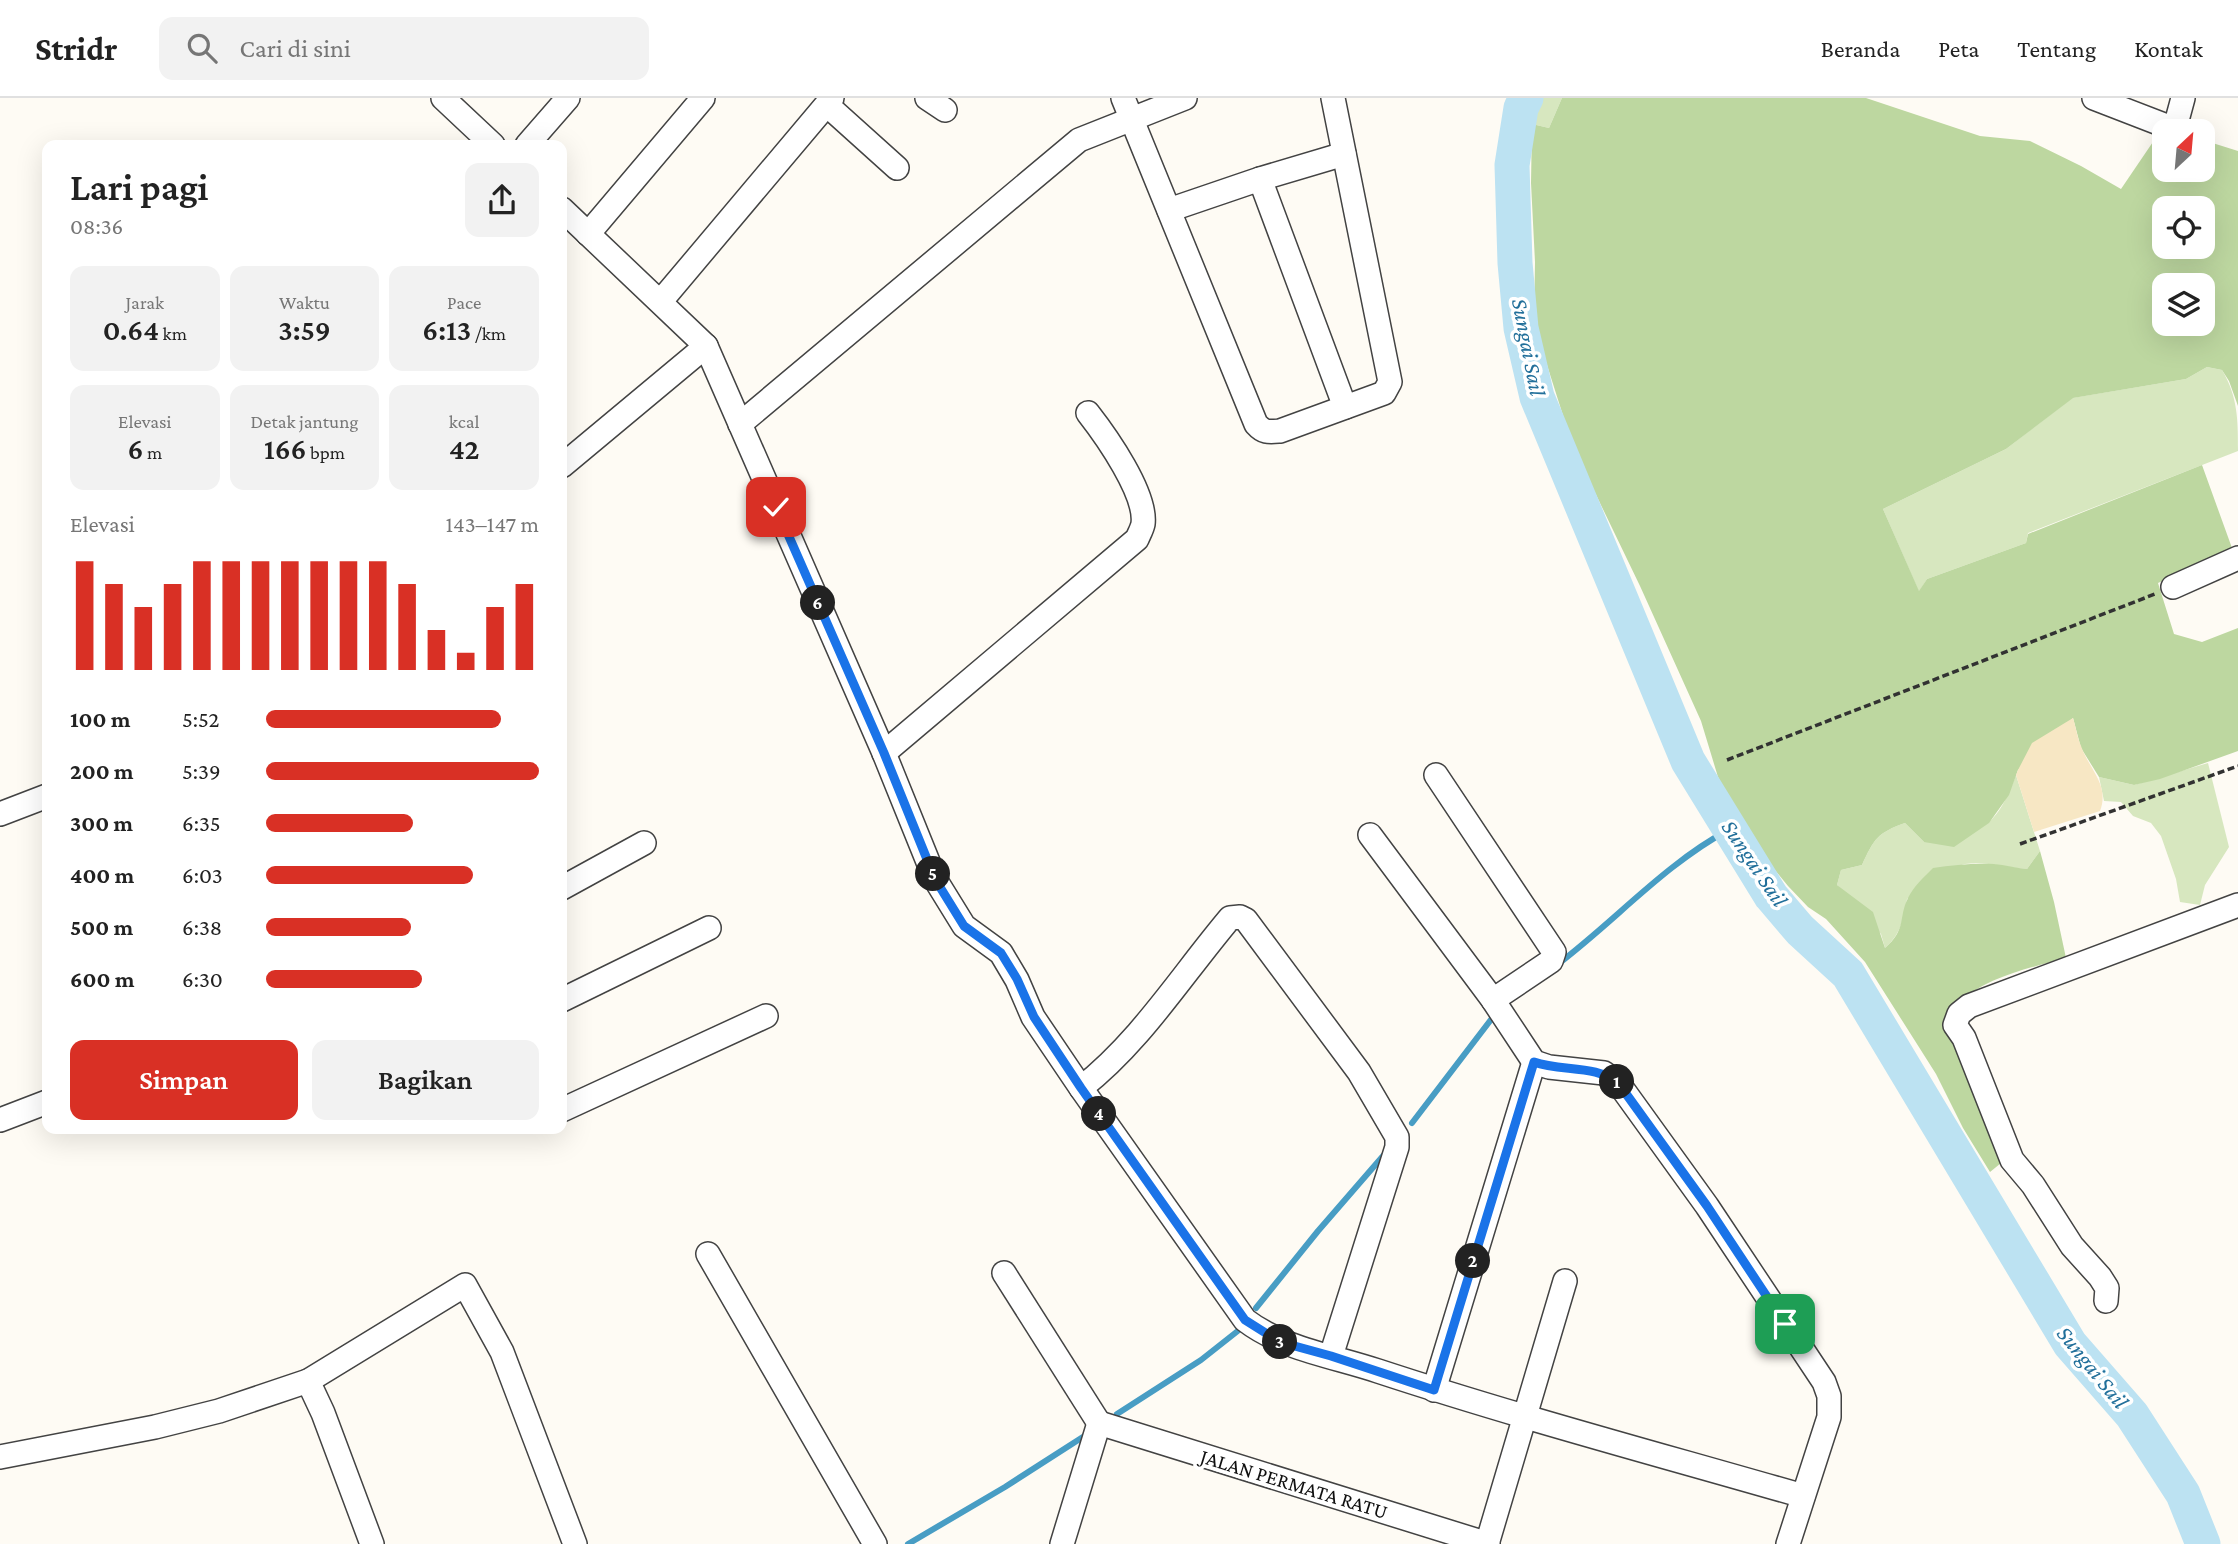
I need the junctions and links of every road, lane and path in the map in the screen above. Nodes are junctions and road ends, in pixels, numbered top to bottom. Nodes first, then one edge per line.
1 (443, 98) edge
2 (568, 98) edge
3 (703, 98) edge
4 (1185, 98) edge
5 (1333, 98) edge
6 (2094, 98) edge
7 (2183, 98) edge
8 (829, 101) edge
9 (1127, 108) edge
10 (488, 140) edge
11 (531, 140) edge
12 (1344, 154) junction
13 (897, 168) dead end
14 (1260, 179) junction
15 (1169, 210) junction
16 (567, 214) edge
17 (588, 234) junction
18 (661, 300) junction
19 (706, 346) junction
20 (1345, 407) junction
21 (1088, 413) dead end
22 (740, 424) junction
23 (567, 462) edge
24 (2238, 558) edge
25 (2173, 587) joint
26 (884, 753) junction
27 (1727, 760) dead end
28 (2238, 766) edge
29 (1436, 775) dead end
30 (42, 798) edge
31 (0, 814) edge
32 (1370, 835) dead end
33 (645, 844) dead end
34 (2020, 844) dead end
35 (567, 885) edge
36 (2238, 905) edge
37 (709, 928) dead end
38 (567, 998) edge
39 (1493, 1000) junction
40 (766, 1016) dead end
41 (1534, 1062) junction
42 (1081, 1088) junction
43 (42, 1104) edge
44 (567, 1108) edge
45 (0, 1120) edge
46 (708, 1254) dead end
47 (1004, 1273) dead end
48 (1565, 1281) dead end
49 (2106, 1301) dead end
50 (1331, 1356) junction
51 (308, 1381) junction
52 (1434, 1390) junction
53 (1526, 1416) junction
54 (1099, 1423) junction
55 (0, 1457) edge
56 (1803, 1496) junction
57 (372, 1544) edge
58 (575, 1544) edge
59 (875, 1544) edge
60 (1062, 1544) edge
61 (1487, 1544) edge
62 (1788, 1544) edge

1 - 10 street
2 - 11 street
3 - 17 street
4 - 9 street
5 - 12 street
6 - 7 street
8 - 13 street
8 - 18 street
9 - 15 street
9 - 22 street
12 - 14 street
12 - 20 street
14 - 15 street
14 - 20 street
15 - 20 street
16 - 17 street
17 - 18 street
18 - 19 street
19 - 22 street
19 - 23 street
21 - 26 street
22 - 26 street
24 - 25 street
25 - 27 path
26 - 42 street
28 - 34 path
29 - 39 street
30 - 31 street
32 - 39 street
33 - 35 street
36 - 49 street
37 - 38 street
39 - 41 street
40 - 44 street
41 - 52 street
41 - 56 street
42 - 50 street
42 - 50 street
43 - 45 street
46 - 59 street
47 - 54 street
48 - 53 street
50 - 52 street
51 - 55 street
51 - 57 street
51 - 58 street
52 - 53 street
53 - 56 street
53 - 61 street
54 - 60 street
54 - 61 street, JALAN PERMATA RATU
56 - 62 street

